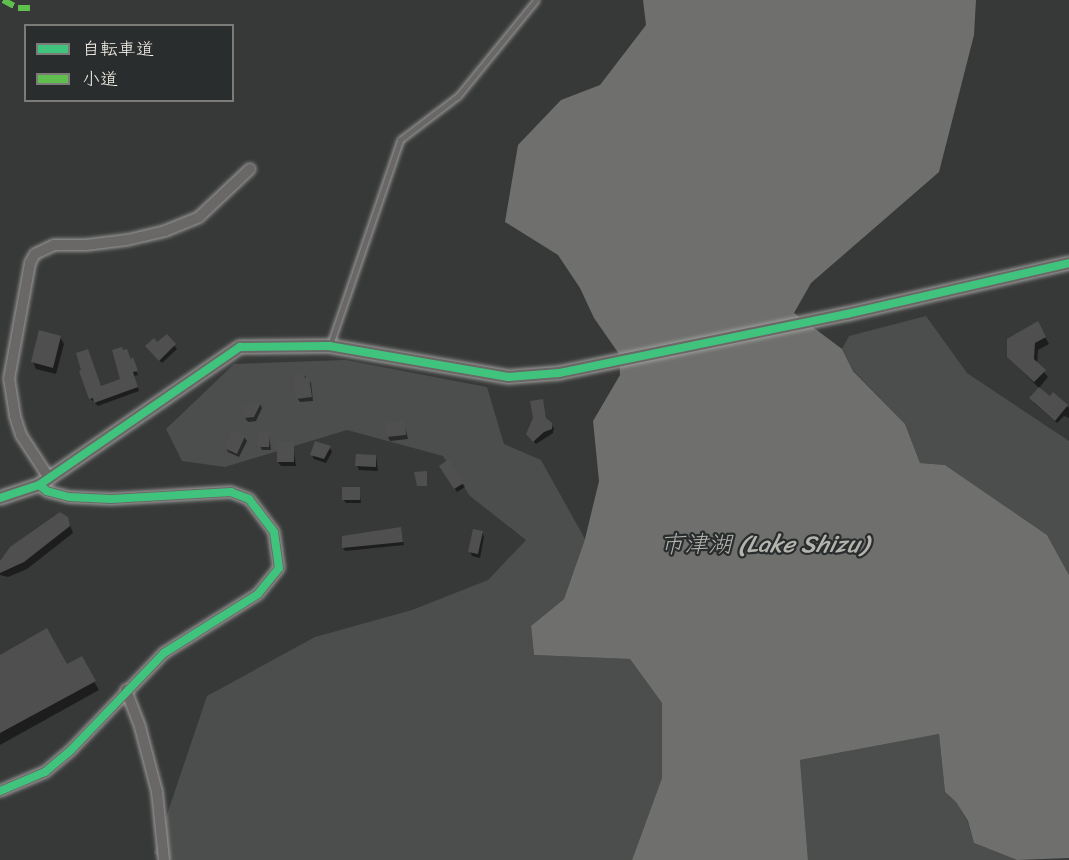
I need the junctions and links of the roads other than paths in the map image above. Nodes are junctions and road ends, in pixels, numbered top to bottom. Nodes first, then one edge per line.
1 (536, 0) edge
2 (250, 169) dead end
3 (1069, 263) edge
4 (329, 346) junction
5 (44, 481) junction
6 (0, 498) edge
7 (126, 690) junction
8 (0, 790) edge
9 (164, 860) edge

1 - 4 lane
2 - 5 street
3 - 4 street
4 - 5 street
5 - 6 street
5 - 7 street
7 - 8 street
7 - 9 street

